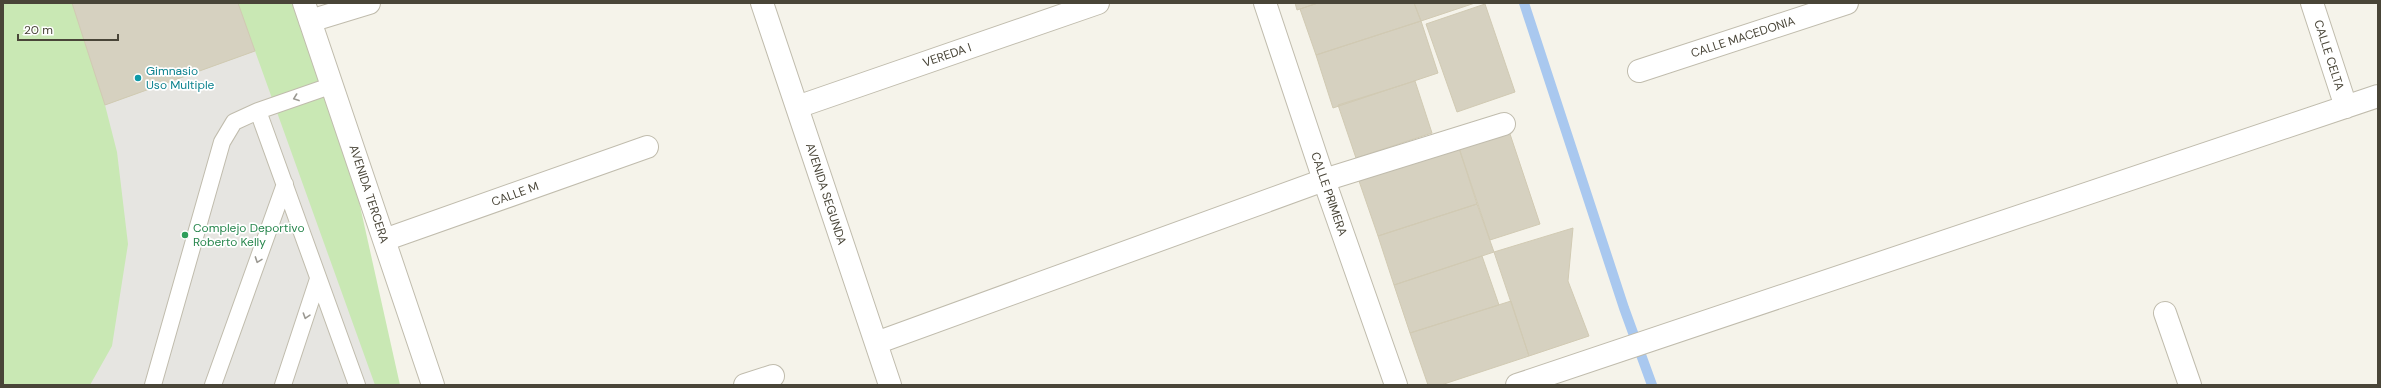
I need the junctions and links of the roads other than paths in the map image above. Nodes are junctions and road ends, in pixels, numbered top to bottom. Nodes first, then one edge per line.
1 (369, 3) edge
2 (762, 3) edge
3 (1098, 3) edge
4 (1265, 3) edge
5 (1847, 3) edge
6 (2312, 3) edge
7 (307, 12) edge
8 (1639, 71) dead end
9 (333, 85) junction
10 (2378, 96) edge
11 (797, 107) junction
12 (2346, 107) junction
13 (258, 111) junction
14 (1504, 124) dead end
15 (647, 147) dead end
16 (1324, 180) junction
17 (285, 184) junction
18 (384, 240) junction
19 (318, 278) junction
20 (2165, 313) dead end
21 (876, 343) junction
22 (773, 376) dead end
23 (153, 385) edge
24 (213, 385) edge
25 (283, 385) edge
26 (357, 385) edge
27 (433, 385) edge
28 (746, 385) edge
29 (890, 385) edge
30 (1396, 385) edge
31 (1518, 385) edge
32 (2190, 385) edge

1 - 7 street
2 - 11 street, AVENIDA SEGUNDA
3 - 11 street, VEREDA I
4 - 16 street, CALLE PRIMERA
5 - 8 street, CALLE MACEDONIA
6 - 12 street, CALLE CELTA
7 - 9 street, AVENIDA TERCERA
9 -> 13 lane
9 - 18 street, AVENIDA TERCERA
10 - 12 street
11 - 21 street, AVENIDA SEGUNDA
12 - 31 street
13 - 17 lane
13 - 23 lane
14 - 16 street
15 - 18 street, CALLE M
16 - 21 street
16 - 30 street, CALLE PRIMERA
17 - 19 lane
17 -> 24 lane
18 - 27 street, AVENIDA TERCERA
19 -> 25 lane
19 - 26 lane
20 - 32 street
21 - 29 street, AVENIDA SEGUNDA
22 - 28 street

